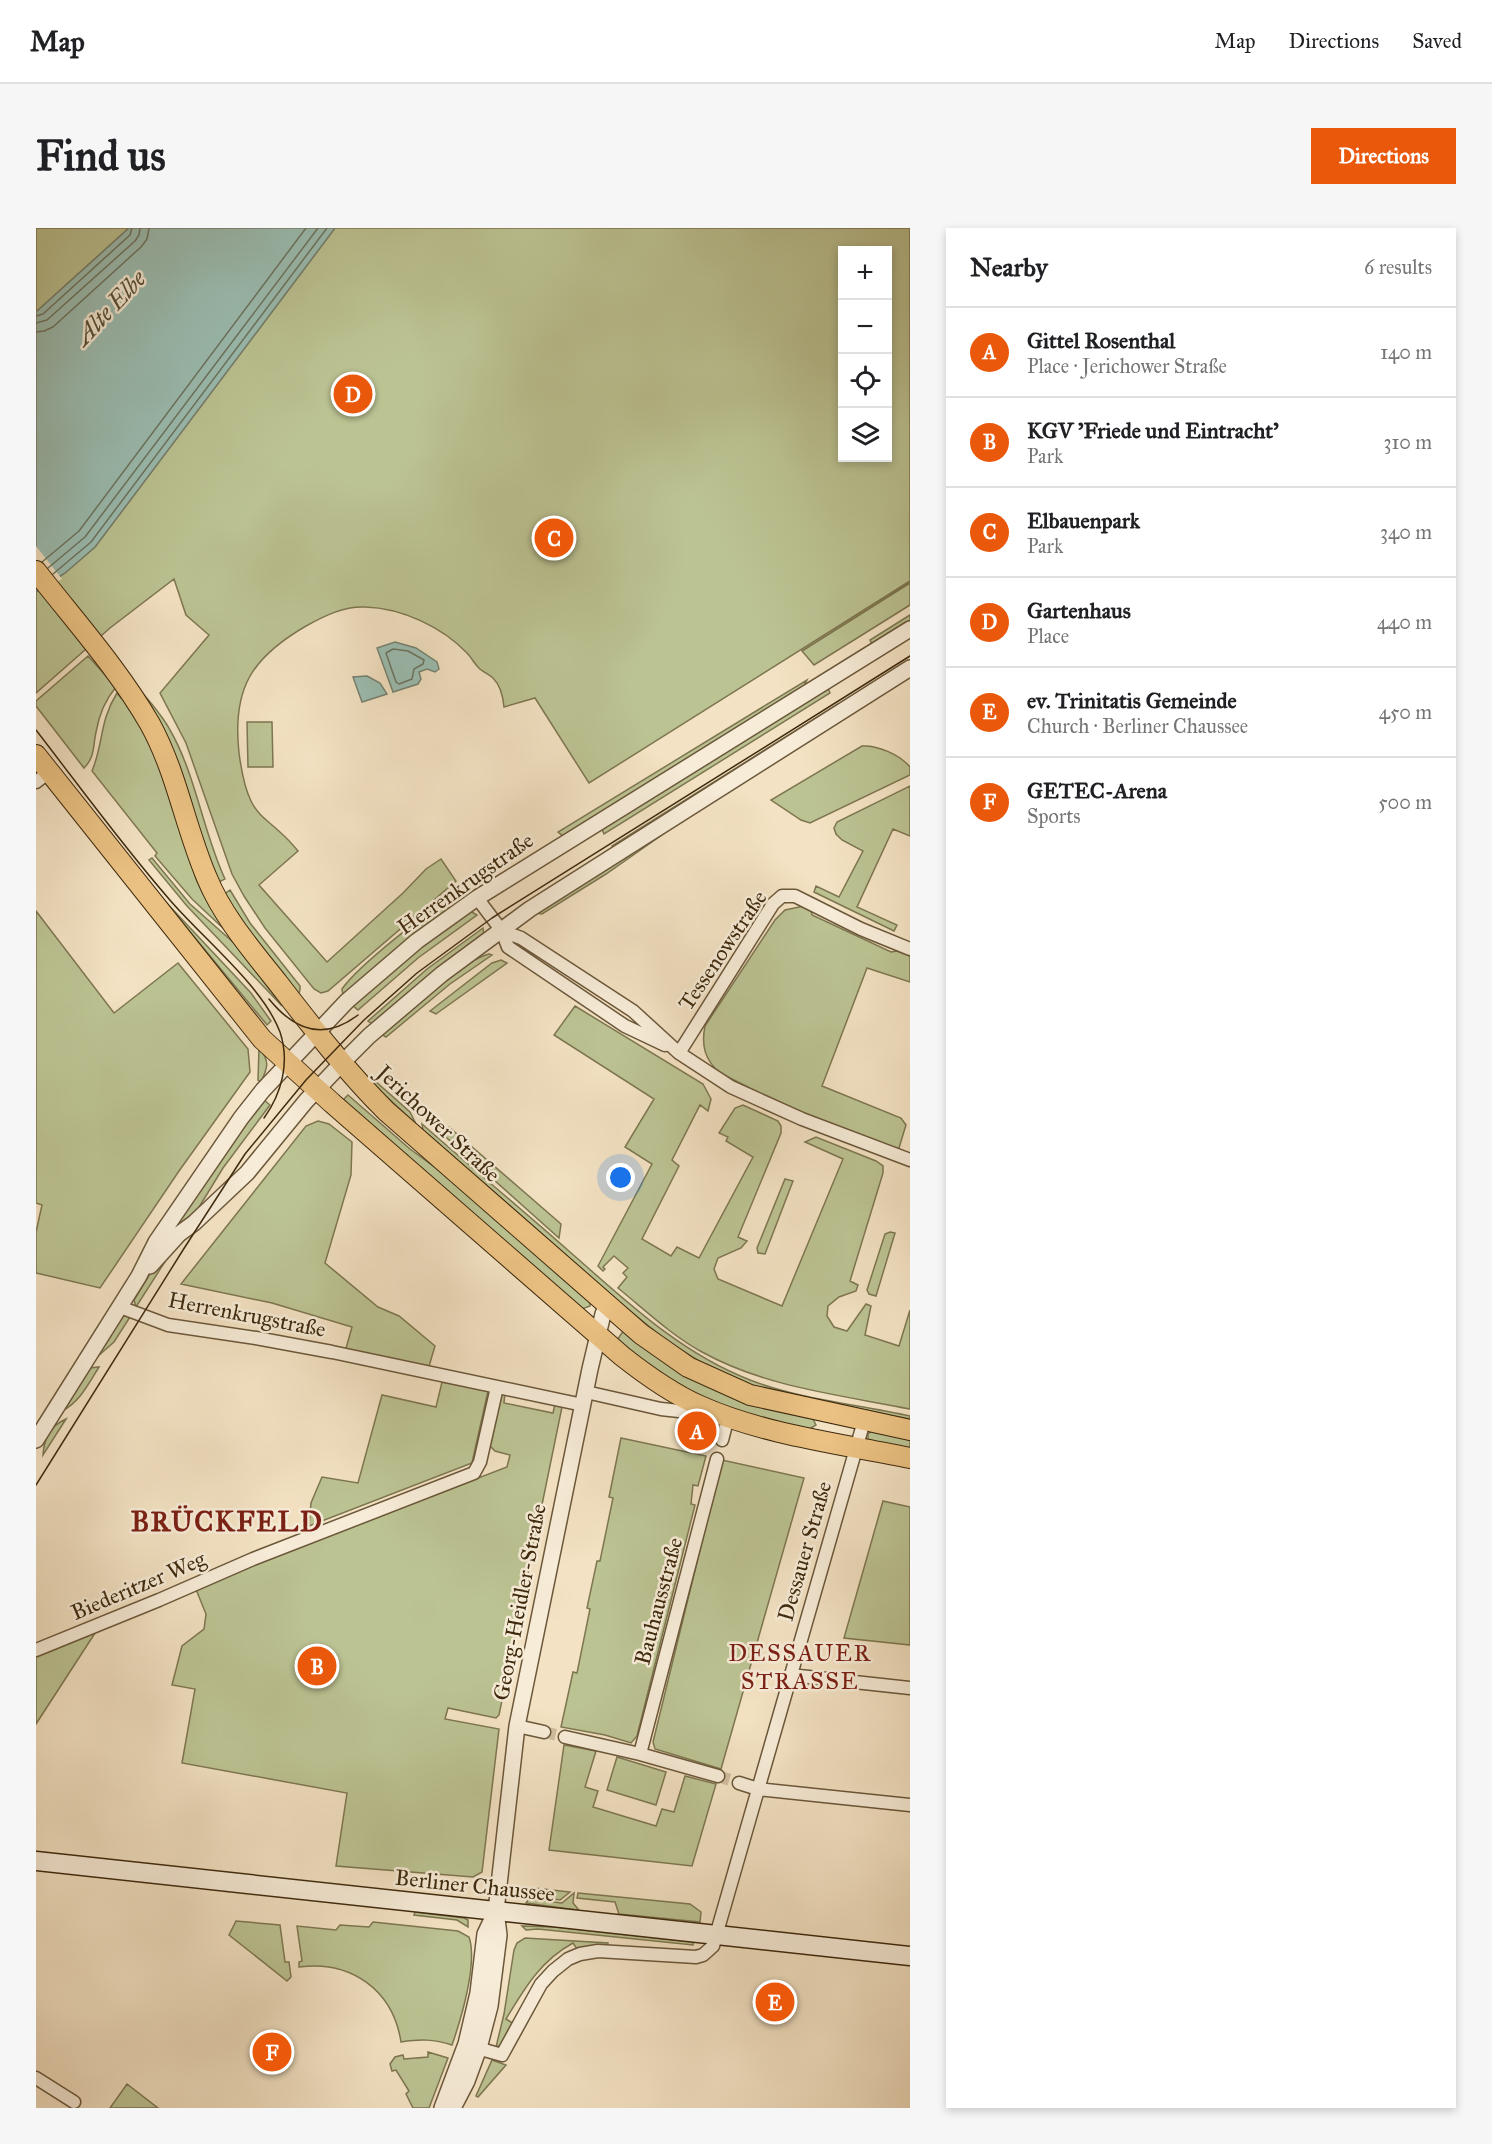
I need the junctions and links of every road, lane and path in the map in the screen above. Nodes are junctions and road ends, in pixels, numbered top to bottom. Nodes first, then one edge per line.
1 (36, 571) edge
2 (910, 629) edge
3 (910, 668) edge
4 (36, 755) edge
5 (43, 777) edge
6 (477, 898) junction
7 (502, 931) junction
8 (910, 949) edge
9 (317, 1032) junction
10 (680, 1053) junction
11 (287, 1063) junction
12 (342, 1063) junction
13 (317, 1089) junction
14 (910, 1161) edge
15 (139, 1276) junction
16 (608, 1305) junction
17 (120, 1307) junction
18 (599, 1336) junction
19 (497, 1387) junction
20 (584, 1399) junction
21 (728, 1417) junction
22 (864, 1420) junction
23 (910, 1430) edge
24 (36, 1440) edge
25 (722, 1440) dead end
26 (856, 1447) junction
27 (910, 1458) edge
28 (717, 1459) dead end
29 (36, 1650) edge
30 (790, 1675) junction
31 (910, 1688) edge
32 (517, 1726) junction
33 (544, 1732) tunnel mouth
34 (565, 1737) tunnel mouth
35 (640, 1754) junction
36 (718, 1776) tunnel mouth
37 (739, 1783) tunnel mouth
38 (758, 1789) junction
39 (910, 1805) edge
40 (36, 1861) edge
41 (496, 1911) junction
42 (716, 1935) junction
43 (910, 1956) edge
44 (472, 2046) junction
45 (36, 2078) edge
46 (74, 2102) dead end
47 (442, 2108) edge
48 (453, 2108) edge

1 - 9 main road, Jerichower Straße
2 - 6 street, Herrenkrugstraße
3 - 7 street, Herrenkrugstraße
4 - 5 main road
5 - 11 main road
6 - 7 street
6 - 9 street, Herrenkrugstraße
7 - 10 street
7 - 12 street, Herrenkrugstraße
8 - 10 street, Tessenowstraße
9 - 11 street, Herrenkrugstraße
9 - 12 main road, Jerichower Straße
10 - 14 street
11 - 13 main road
11 - 15 street, Herrenkrugstraße
12 - 13 street, Herrenkrugstraße
12 - 16 main road, Jerichower Straße
13 - 15 street, Herrenkrugstraße
13 - 18 main road
15 - 17 street, Herrenkrugstraße
16 - 18 street, Georg-Heidler-Straße
16 - 22 main road, Jerichower Straße
17 - 19 street, Herrenkrugstraße
17 - 24 street, Herrenkrugstraße
18 - 20 street, Georg-Heidler-Straße
18 - 21 main road
19 - 20 street
19 - 29 street, Biederitzer Weg
20 - 21 street
20 - 32 street, Georg-Heidler-Straße
21 - 25 street
21 - 26 main road
22 - 23 main road, Jerichower Straße
22 - 26 street, Dessauer Straße
26 - 27 main road
26 - 30 street, Dessauer Straße
28 - 35 street, Bauhausstraße
30 - 31 street
30 - 38 street, Dessauer Straße
32 - 33 street
32 - 41 street, Georg-Heidler-Straße
34 - 35 street
35 - 36 street
37 - 38 street
38 - 39 street
38 - 42 street, Dessauer Straße
40 - 41 main road, Berliner Chaussee
41 - 42 main road, Berliner Chaussee
41 - 44 street, Georg-Heidler-Straße
42 - 43 main road, Berliner Chaussee
42 - 44 street
44 - 47 street
44 - 48 street
45 - 46 street

